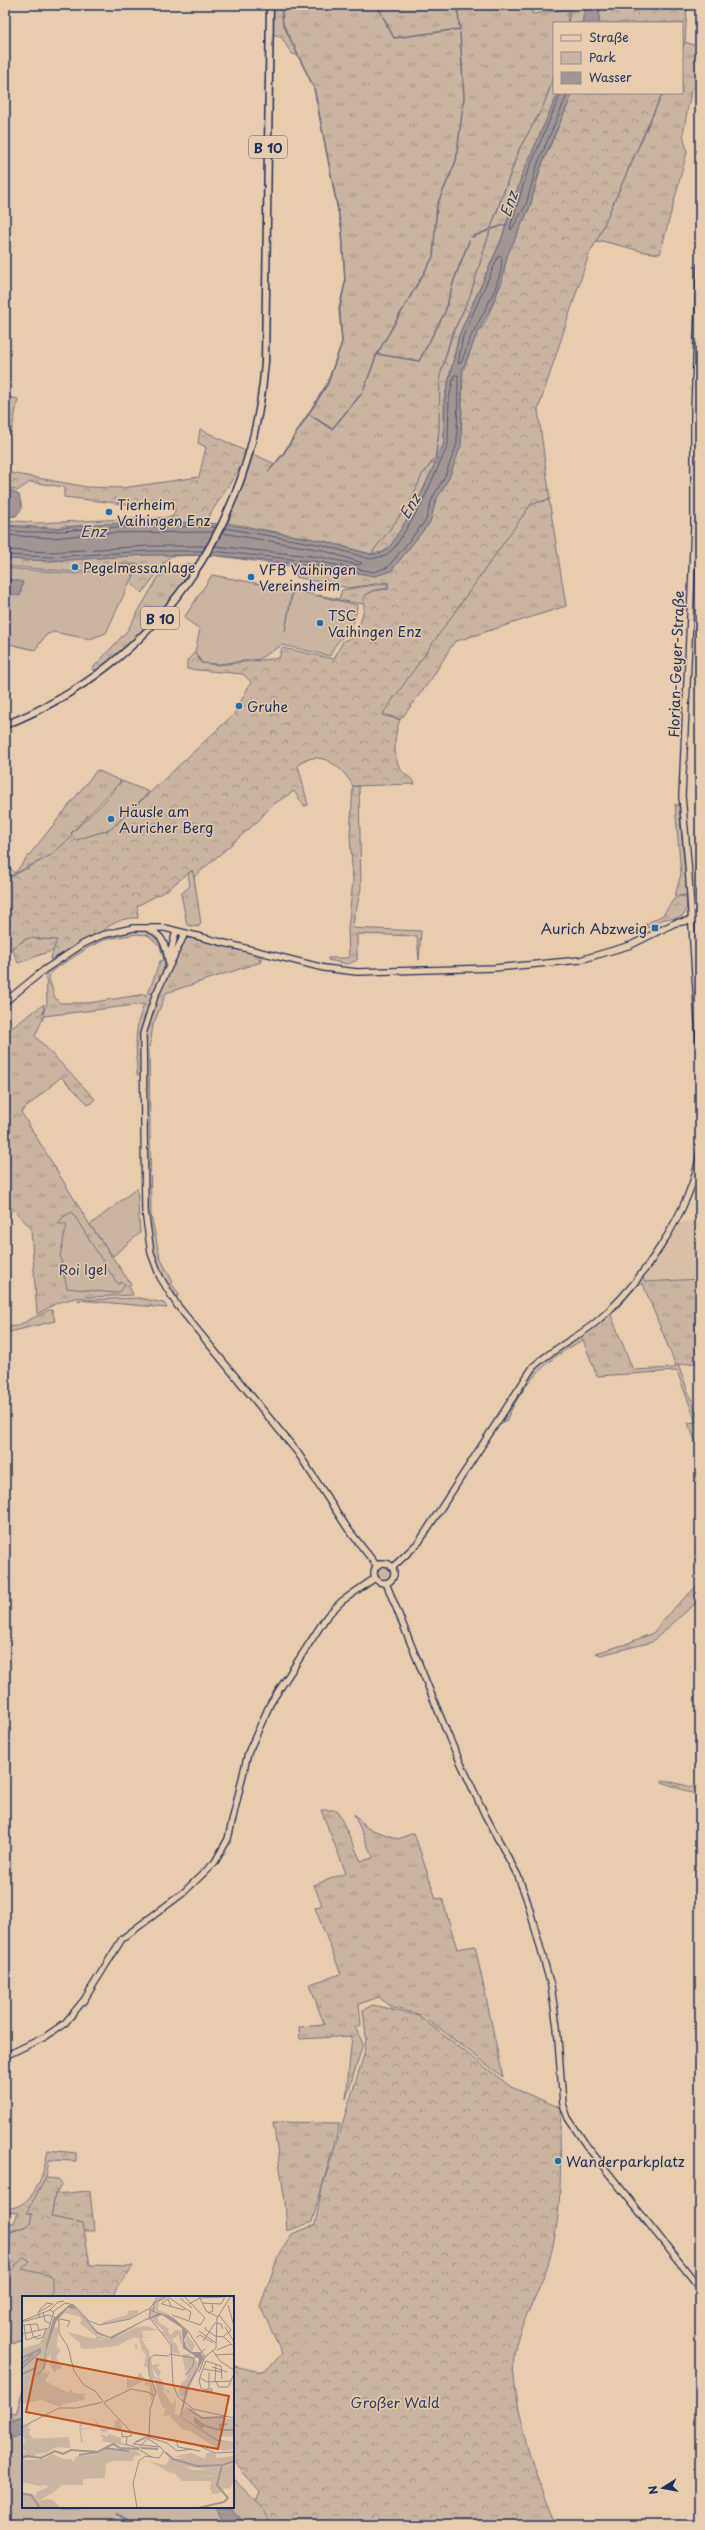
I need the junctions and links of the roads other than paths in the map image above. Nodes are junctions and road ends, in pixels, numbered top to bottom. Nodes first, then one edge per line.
1 (270, 5) edge
2 (700, 266) edge
3 (5, 725) edge
4 (691, 919) junction
5 (700, 919) edge
6 (142, 927) junction
7 (176, 931) junction
8 (185, 933) junction
9 (169, 964) junction
10 (5, 1002) edge
11 (700, 1053) edge
12 (700, 1152) edge
13 (377, 1566) junction
14 (392, 1568) junction
15 (375, 1578) junction
16 (386, 1583) junction
17 (5, 2056) edge
18 (700, 2288) edge

1 - 3 main road, B 10
2 - 4 main road, Florian-Geyer-Straße
4 - 5 main road
4 - 8 main road
4 - 11 main road, Florian-Geyer-Straße
6 - 7 main road
6 - 9 main road
6 - 10 main road
7 - 8 main road
7 - 9 main road
8 - 9 main road
9 - 13 main road
12 - 14 main road
13 - 14 main road
13 - 15 main road
14 - 16 main road
15 - 16 main road
15 - 17 main road
16 - 18 main road

